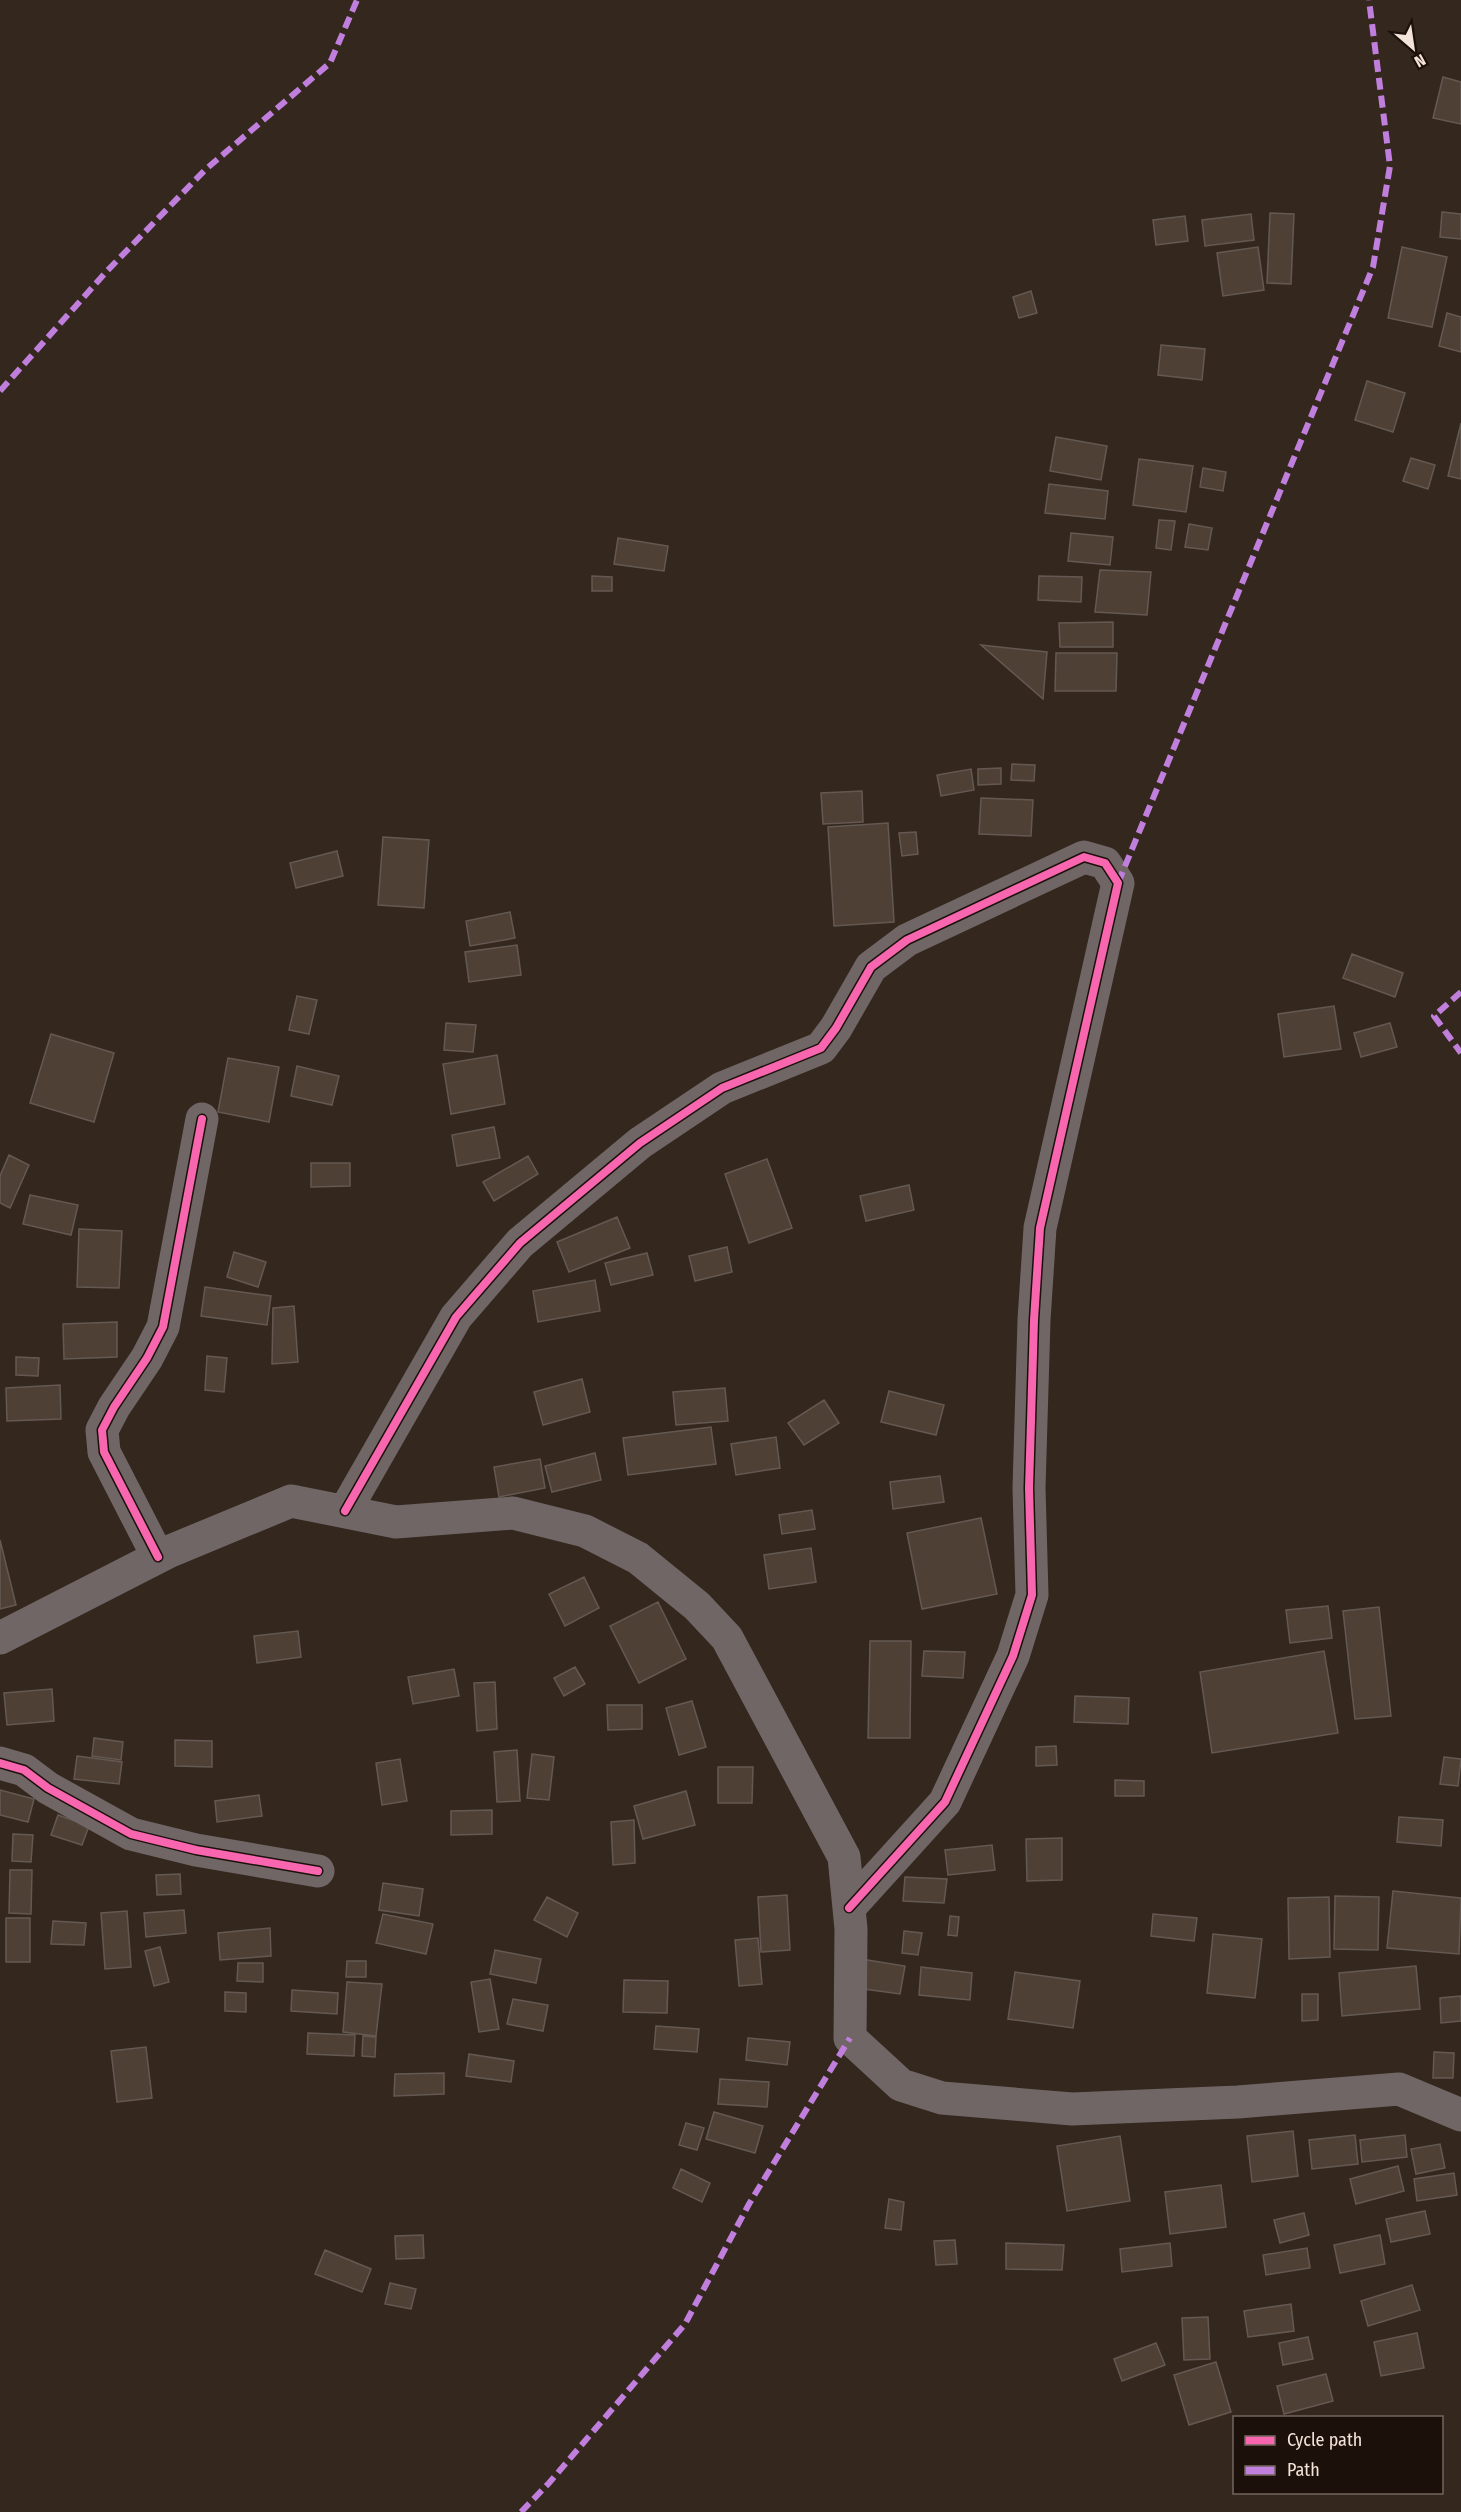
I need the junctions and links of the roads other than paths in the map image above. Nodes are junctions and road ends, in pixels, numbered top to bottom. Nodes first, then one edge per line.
1 (202, 1119) dead end
2 (345, 1511) junction
3 (158, 1557) junction
4 (0, 1638) edge
5 (0, 1762) edge
6 (318, 1870) dead end
7 (849, 1908) junction
8 (1461, 2115) edge

1 - 3 street
2 - 3 street
2 - 7 street
2 - 7 street
3 - 4 street
5 - 6 street
7 - 8 street

